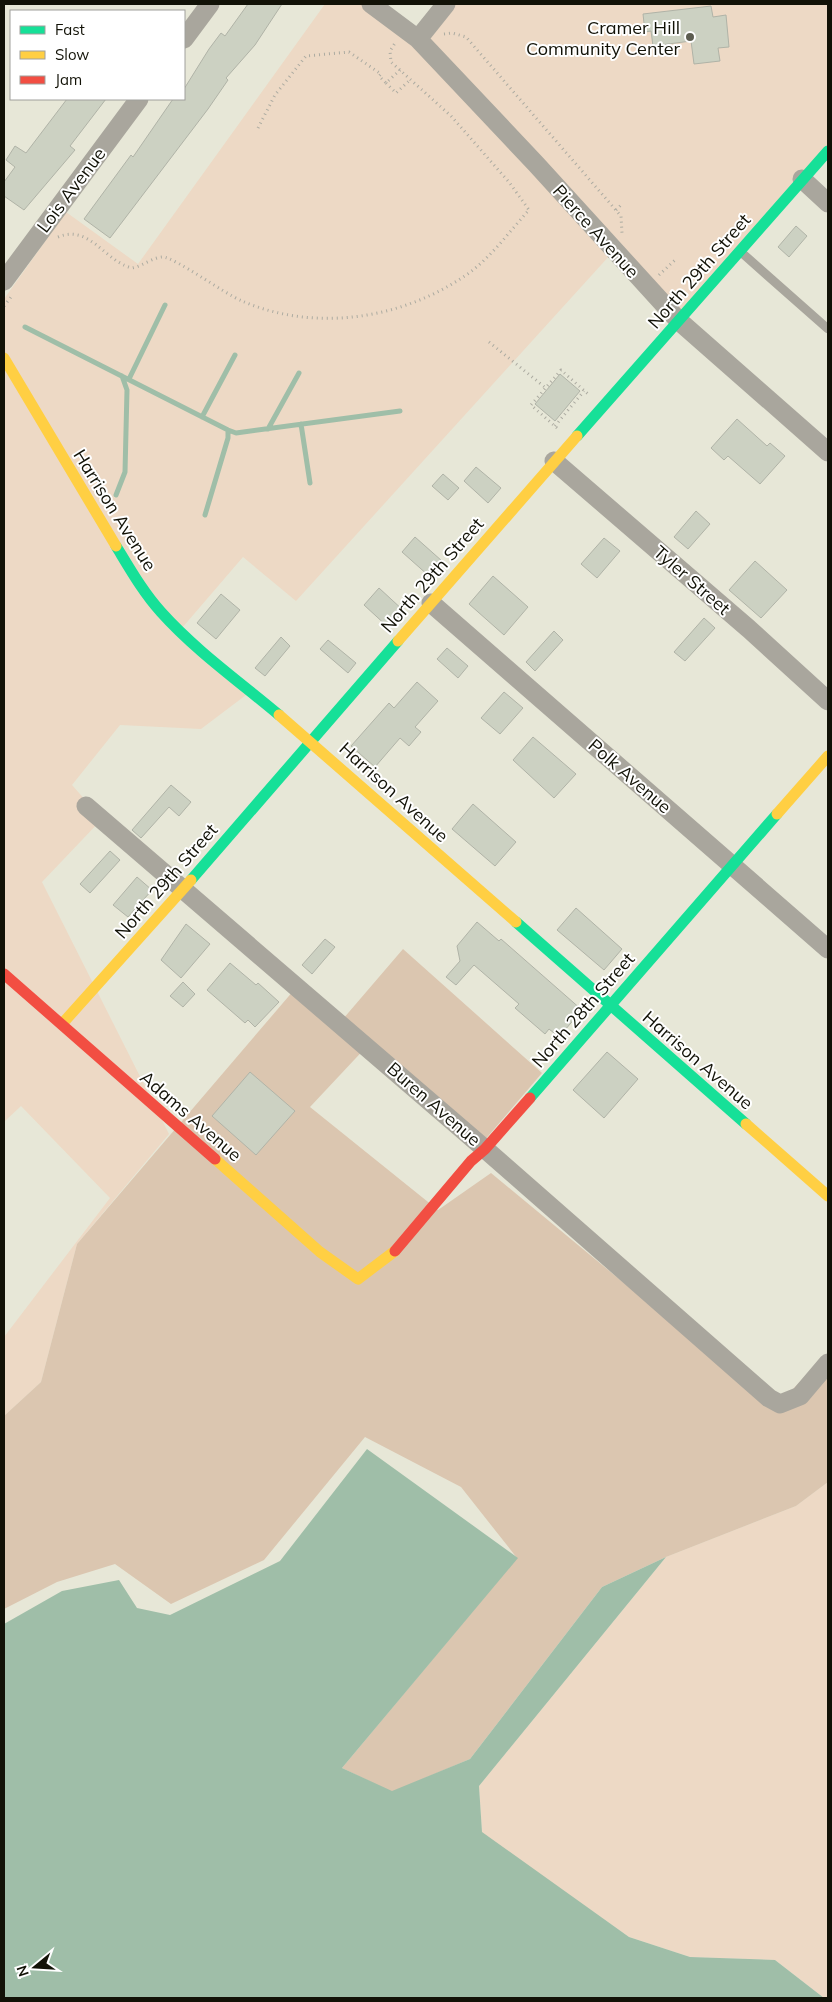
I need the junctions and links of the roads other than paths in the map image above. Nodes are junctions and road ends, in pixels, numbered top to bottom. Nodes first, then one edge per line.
1 (210, 4) edge
2 (371, 4) edge
3 (446, 4) edge
4 (185, 38) edge
5 (416, 38) junction
6 (138, 100) edge
7 (828, 151) edge
8 (802, 179) junction
9 (828, 203) edge
10 (740, 251) junction
11 (9, 286) edge
12 (679, 321) junction
13 (828, 329) edge
14 (4, 358) edge
15 (828, 452) edge
16 (554, 461) junction
17 (431, 603) junction
18 (828, 701) edge
19 (310, 741) junction
20 (828, 756) edge
21 (86, 806) dead end
22 (733, 865) junction
23 (184, 888) junction
24 (828, 949) edge
25 (4, 974) edge
26 (609, 1005) junction
27 (62, 1024) junction
28 (485, 1149) junction
29 (828, 1196) edge
30 (358, 1279) joint
31 (828, 1364) edge

1 - 4 street
2 - 5 street, Pierce Avenue
3 - 5 street
5 - 12 street, Pierce Avenue
6 - 11 street, Lois Avenue
7 - 8 street, North 29th Street
8 - 9 street
8 - 10 street, North 29th Street
10 - 12 street, North 29th Street
10 - 13 lane
12 - 15 street, Pierce Avenue
12 - 16 street, North 29th Street
14 - 19 street, Harrison Avenue
16 - 17 street, North 29th Street
16 - 18 street, Tyler Street
17 - 19 street, North 29th Street
17 - 22 street, Polk Avenue
19 - 23 street, North 29th Street
19 - 26 street, Harrison Avenue
20 - 22 street, North 28th Street
21 - 23 street, Buren Avenue
22 - 24 street, Polk Avenue
22 - 26 street, North 28th Street
23 - 27 street, North 29th Street
23 - 28 street, Buren Avenue
25 - 27 street, Adams Avenue
26 - 28 street, North 28th Street
26 - 29 street, Harrison Avenue
27 - 30 street, Adams Avenue
28 - 30 street, North 28th Street
28 - 31 street, Buren Avenue

